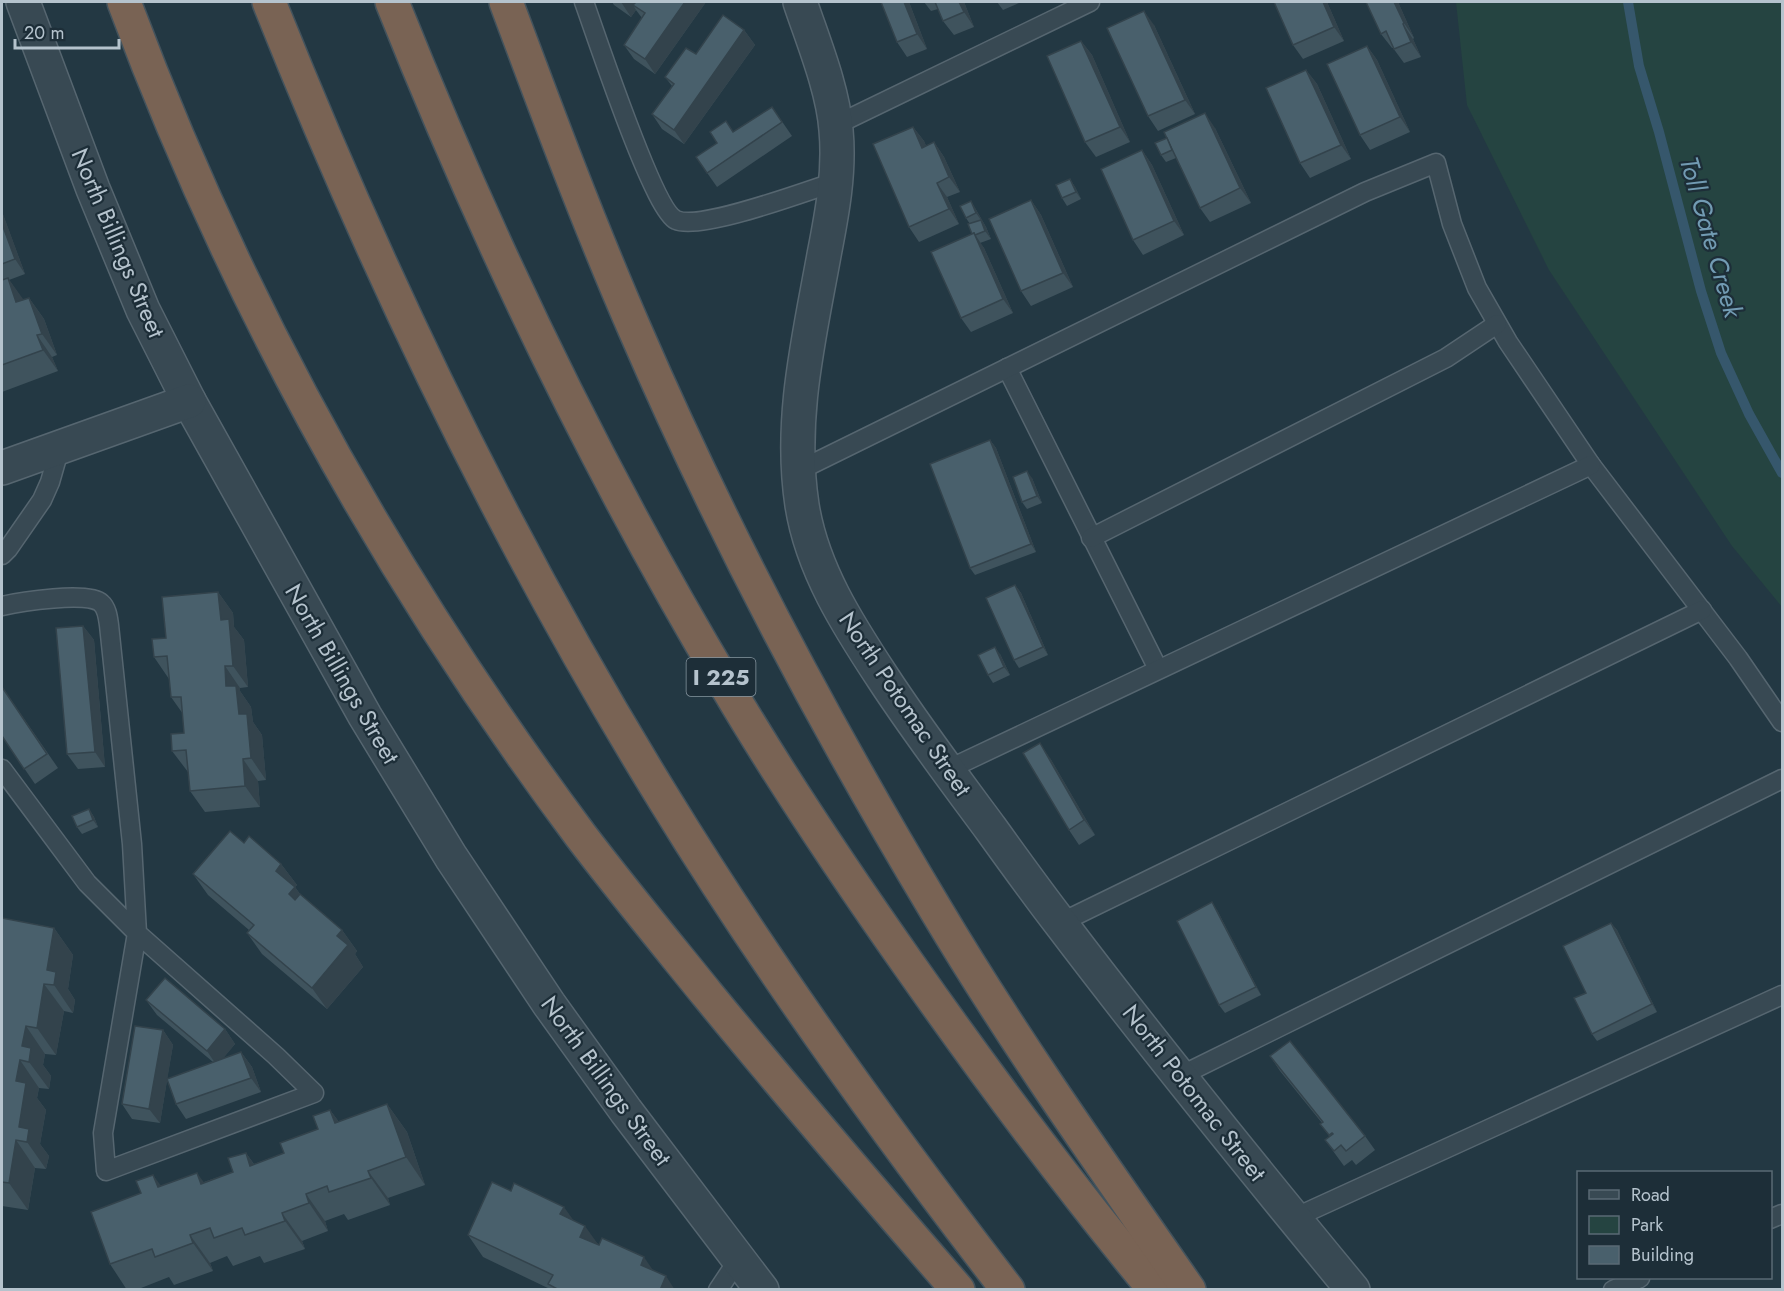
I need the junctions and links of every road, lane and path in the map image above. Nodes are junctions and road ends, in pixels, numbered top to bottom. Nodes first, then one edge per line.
1 (23, 2) edge
2 (124, 2) edge
3 (269, 2) edge
4 (392, 2) edge
5 (506, 2) edge
6 (584, 2) edge
7 (800, 2) edge
8 (1090, 2) edge
9 (836, 125) junction
10 (835, 182) junction
11 (1497, 324) junction
12 (1007, 368) junction
13 (189, 401) junction
14 (60, 447) junction
15 (1591, 465) junction
16 (2, 468) edge
17 (798, 471) junction
18 (1091, 538) junction
19 (2, 555) edge
20 (2, 604) edge
21 (1702, 610) junction
22 (1158, 669) junction
23 (1782, 722) edge
24 (2, 769) edge
25 (947, 770) junction
26 (1782, 779) edge
27 (1060, 923) junction
28 (137, 933) junction
29 (1782, 994) edge
30 (1180, 1076) junction
31 (1294, 1218) junction
32 (738, 1260) junction
33 (1638, 1279) edge
34 (718, 1290) edge
35 (762, 1290) edge
36 (958, 1290) edge
37 (1008, 1290) edge
38 (1155, 1290) edge
39 (1189, 1290) edge
40 (1353, 1290) edge
41 (1613, 1290) edge

1 - 13 street, North Billings Street
2 - 36 highway
3 - 37 highway
4 - 38 highway, I 225
5 - 39 highway
6 - 10 lane
7 - 9 street, North Potomac Street
8 - 9 lane
9 - 10 street, North Potomac Street
10 - 17 street, North Potomac Street
11 - 12 lane
11 - 15 lane
11 - 18 lane
12 - 17 lane
12 - 18 lane
13 - 14 street
13 - 32 street, North Billings Street
14 - 16 street
14 - 19 lane
15 - 21 lane
15 - 22 lane
17 - 25 street, North Potomac Street
18 - 22 lane
20 - 28 lane
21 - 23 lane
21 - 27 lane
22 - 25 lane
24 - 28 lane
25 - 27 street, North Potomac Street
26 - 30 lane
27 - 30 street, North Potomac Street
28 - 28 lane
29 - 31 lane
30 - 31 street, North Potomac Street
31 - 40 street, North Potomac Street
32 - 34 lane
32 - 35 street, North Billings Street
33 - 41 lane

